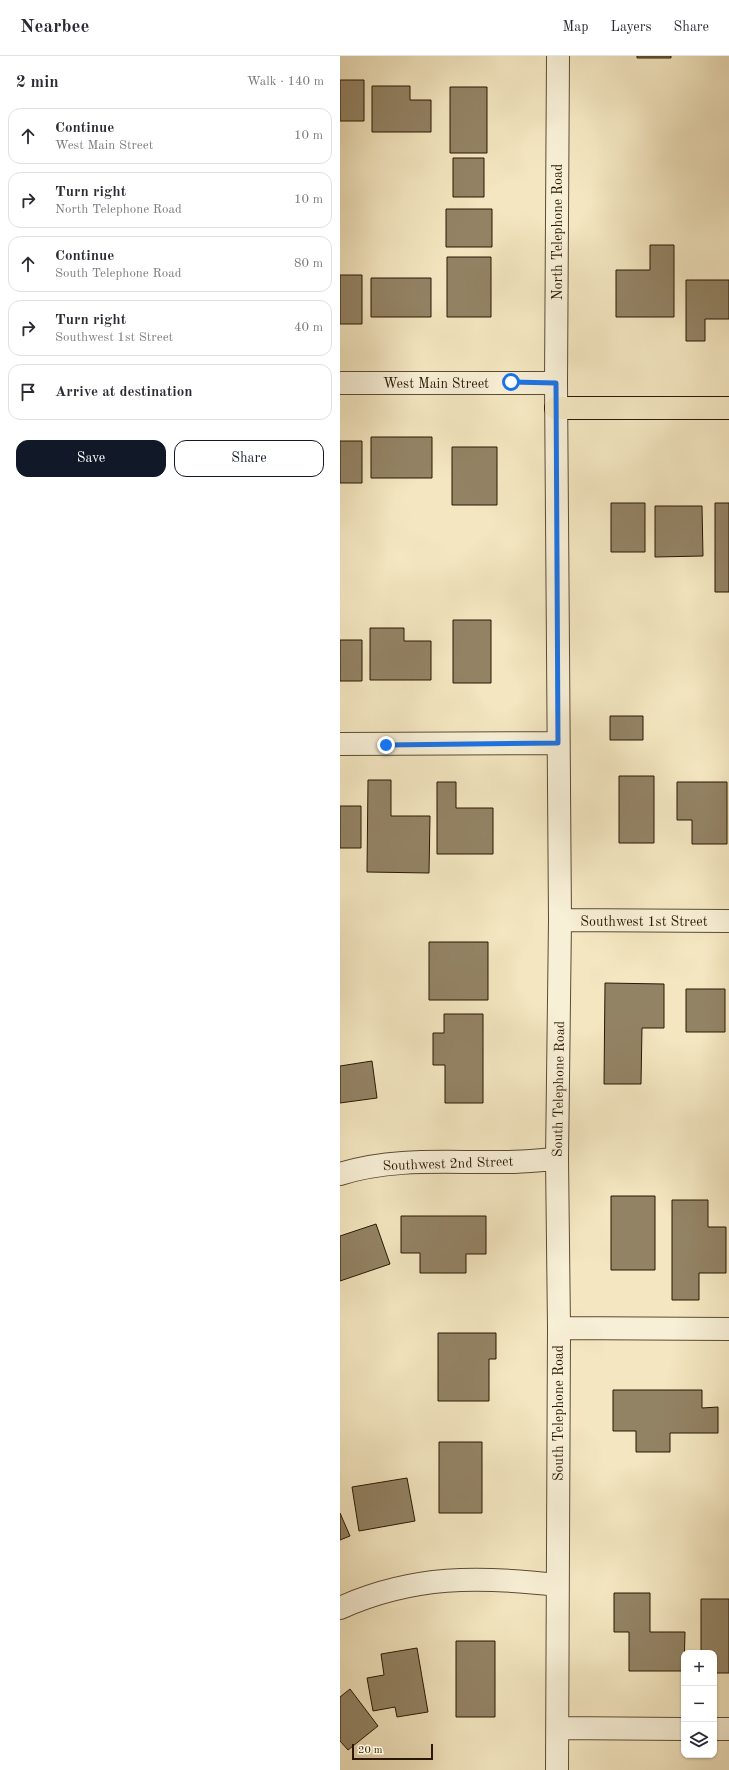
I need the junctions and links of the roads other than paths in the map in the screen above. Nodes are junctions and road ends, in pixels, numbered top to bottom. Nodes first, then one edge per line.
1 (558, 56) edge
2 (340, 383) edge
3 (556, 383) junction
4 (556, 408) junction
5 (729, 408) edge
6 (558, 743) junction
7 (340, 744) edge
8 (560, 920) junction
9 (729, 921) edge
10 (557, 1159) junction
11 (340, 1174) edge
12 (559, 1328) junction
13 (729, 1329) edge
14 (557, 1585) junction
15 (340, 1608) edge
16 (558, 1728) junction
17 (681, 1729) edge
18 (717, 1729) edge
19 (729, 1729) edge
20 (557, 1770) edge

1 - 3 street, North Telephone Road
2 - 3 street, West Main Street
3 - 4 street, North Telephone Road
4 - 5 main road
4 - 6 street, South Telephone Road
6 - 7 street
6 - 8 street, South Telephone Road
8 - 9 street, Southwest 1st Street
8 - 10 street, South Telephone Road
10 - 11 street, Southwest 2nd Street
10 - 12 street, South Telephone Road
12 - 13 street
12 - 14 street, South Telephone Road
14 - 15 street
14 - 16 street, South Telephone Road
16 - 17 street
16 - 20 street, South Telephone Road
18 - 19 street

